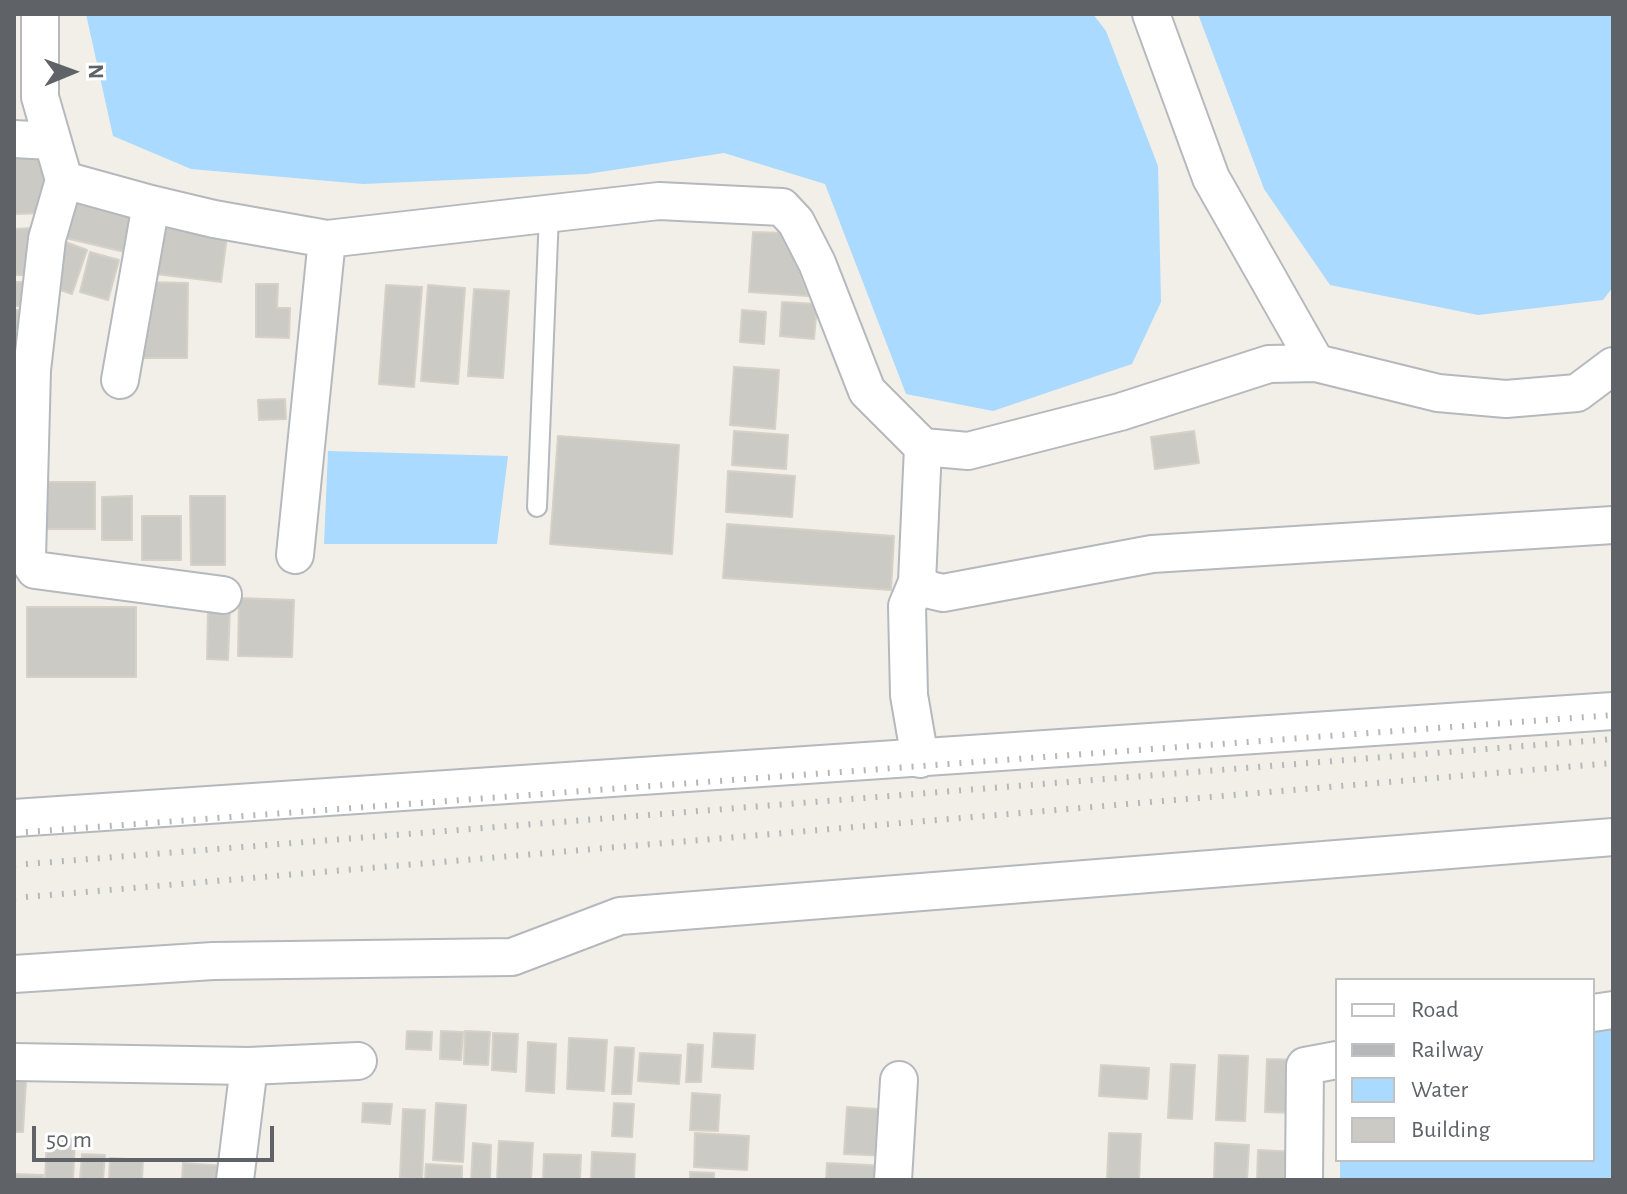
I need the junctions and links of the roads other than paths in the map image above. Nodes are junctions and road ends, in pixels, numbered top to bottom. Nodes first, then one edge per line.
1 (40, 14) edge
2 (1151, 14) edge
3 (14, 139) edge
4 (52, 141) junction
5 (64, 180) junction
6 (151, 204) junction
7 (549, 214) junction
8 (327, 239) junction
9 (1316, 363) junction
10 (1613, 366) edge
11 (120, 380) dead end
12 (923, 447) junction
13 (537, 507) dead end
14 (1613, 525) edge
15 (295, 555) dead end
16 (917, 582) junction
17 (223, 595) dead end
18 (1613, 711) edge
19 (920, 759) junction
20 (14, 818) edge
21 (1613, 837) edge
22 (14, 974) edge
23 (1335, 1060) edge
24 (358, 1061) dead end
25 (14, 1062) edge
26 (249, 1066) junction
27 (899, 1080) dead end
28 (235, 1180) edge
29 (893, 1180) edge
30 (1304, 1180) edge

1 - 4 street
2 - 9 street
3 - 4 street
4 - 5 street
5 - 6 street
5 - 17 street
6 - 8 street
6 - 11 street
7 - 8 street
7 - 12 street
7 - 13 lane
8 - 15 street
9 - 10 street
9 - 12 street
12 - 16 street
14 - 16 street
16 - 19 street
18 - 19 street
19 - 20 street
21 - 22 street
23 - 30 street
24 - 26 street
25 - 26 street
26 - 28 street
27 - 29 street

